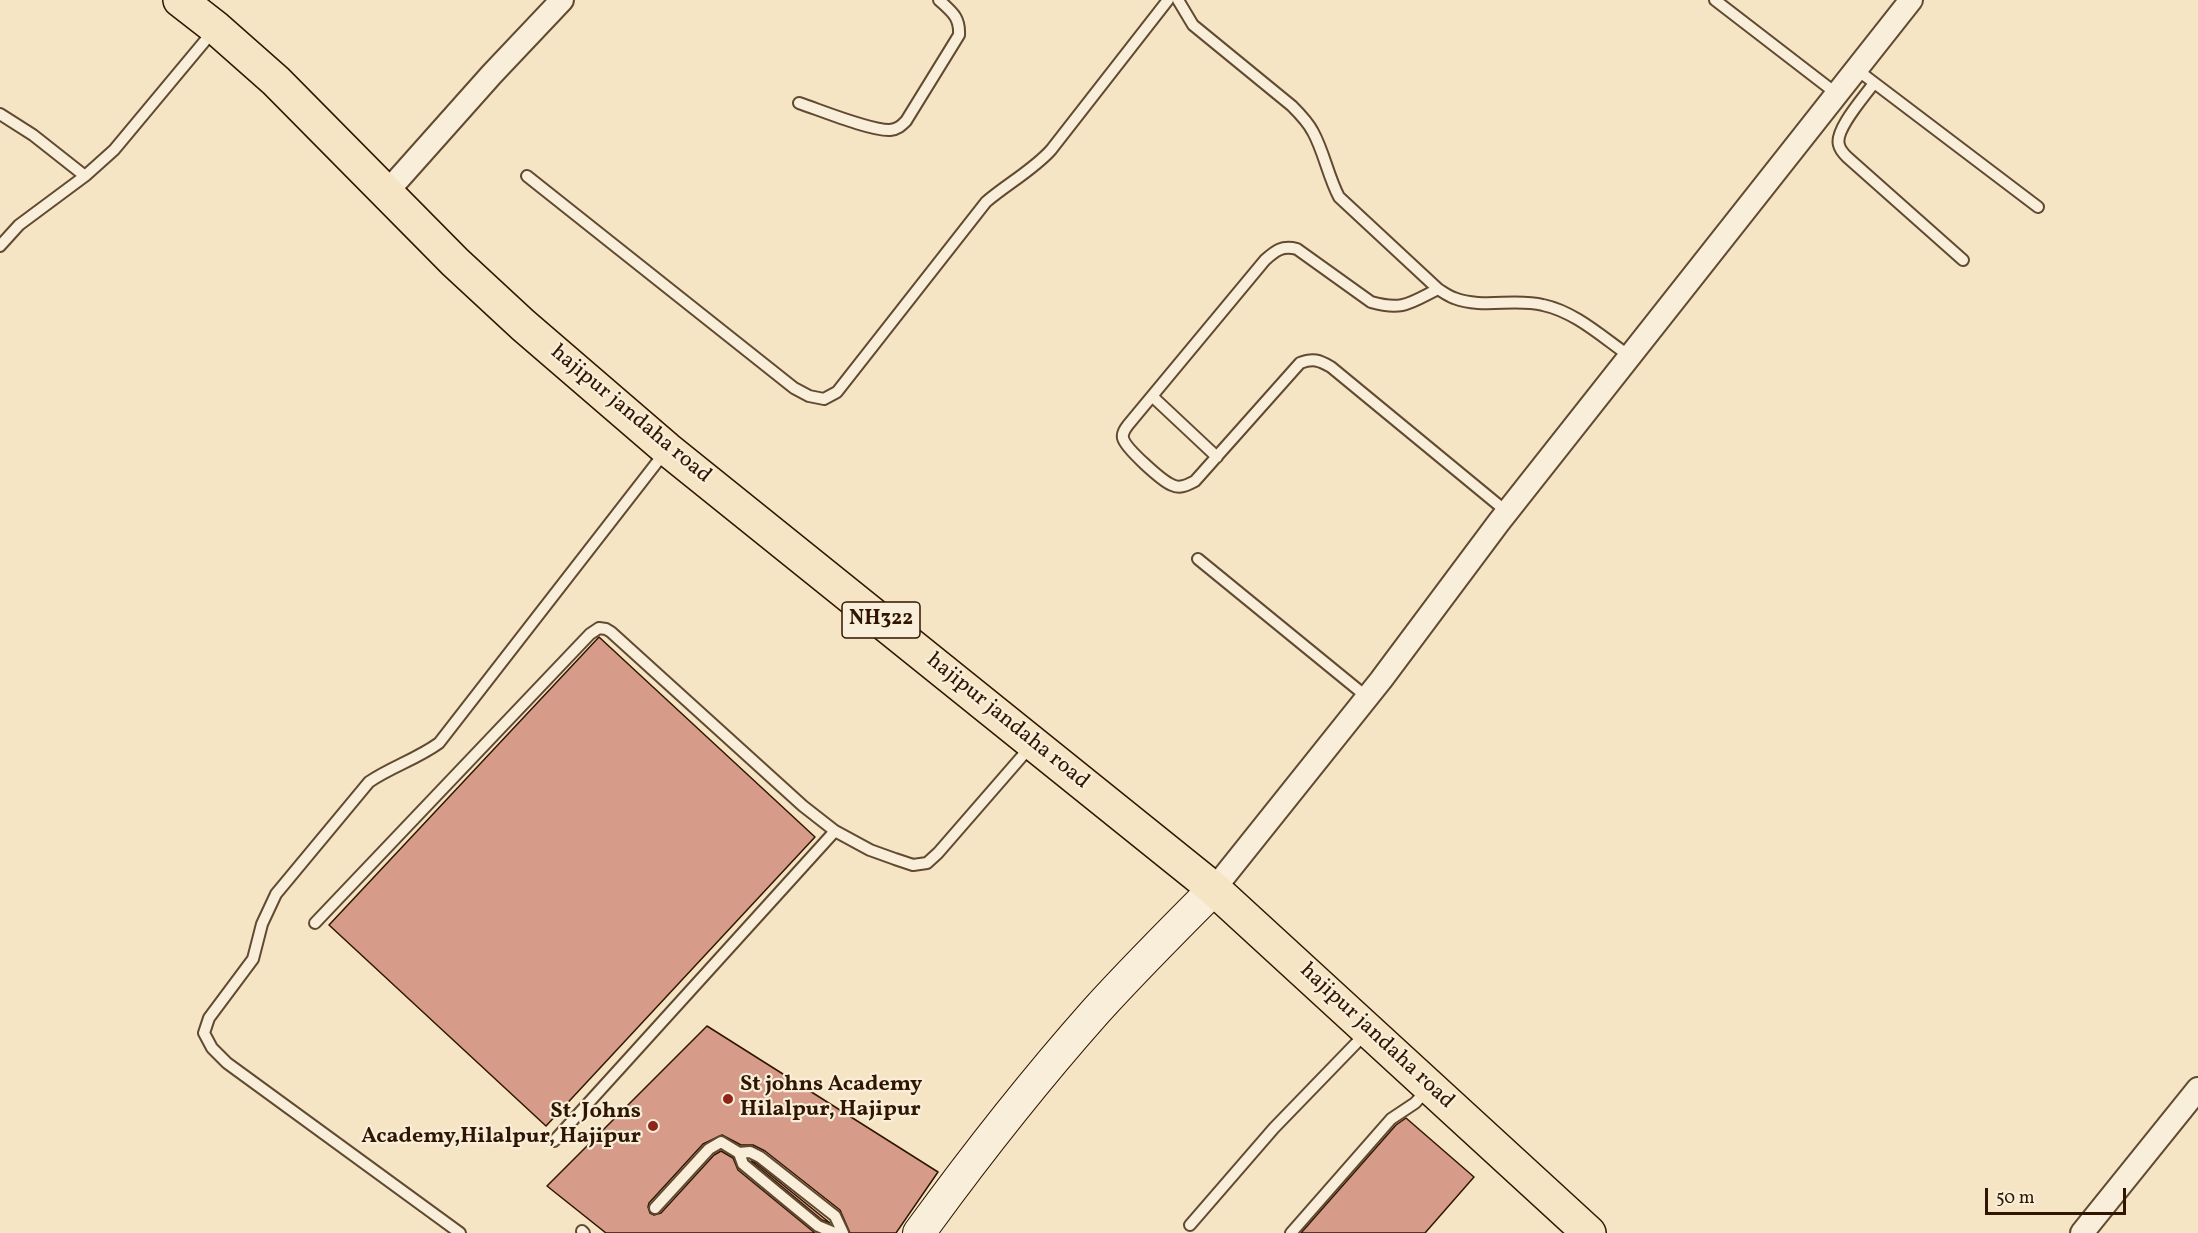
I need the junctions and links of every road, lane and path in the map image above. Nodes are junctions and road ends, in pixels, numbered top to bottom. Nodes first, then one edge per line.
1 (180, 0) edge
2 (562, 0) edge
3 (939, 0) edge
4 (1168, 0) edge
5 (1178, 0) edge
6 (1715, 0) edge
7 (1911, 0) edge
8 (216, 27) junction
9 (1865, 76) junction
10 (1837, 93) junction
11 (799, 103) dead end
12 (0, 114) edge
13 (85, 176) junction
14 (527, 176) dead end
15 (386, 193) junction
16 (2038, 207) dead end
17 (0, 246) edge
18 (1963, 260) dead end
19 (1438, 289) junction
20 (1631, 357) junction
21 (1153, 397) junction
22 (667, 449) junction
23 (1217, 457) junction
24 (1507, 512) junction
25 (1197, 559) dead end
26 (1367, 697) junction
27 (1033, 743) junction
28 (835, 831) junction
29 (1214, 889) junction
30 (315, 923) dead end
31 (1369, 1030) junction
32 (1430, 1086) junction
33 (2198, 1089) edge
34 (554, 1141) dead end
35 (739, 1153) junction
36 (655, 1208) dead end
37 (1190, 1225) dead end
38 (460, 1233) edge
39 (835, 1233) edge
40 (843, 1233) edge
41 (919, 1233) edge
42 (1291, 1233) edge
43 (1588, 1233) edge
44 (2082, 1233) edge

1 - 8 highway, hajipur jandaha road / NH322
2 - 15 street
3 - 11 lane
4 - 14 lane
5 - 19 lane
6 - 10 lane
7 - 9 street
8 - 13 lane
8 - 15 highway, hajipur jandaha road / NH322
9 - 10 street
9 - 16 lane
9 - 18 lane
10 - 20 street
12 - 13 lane
13 - 17 lane
15 - 22 highway, hajipur jandaha road / NH322
19 - 20 lane
19 - 21 lane
20 - 24 street
21 - 23 lane
21 - 23 lane
22 - 27 highway, hajipur jandaha road / NH322
22 - 38 lane
23 - 24 lane
24 - 26 street
25 - 26 lane
26 - 29 street
27 - 28 lane
27 - 29 highway, hajipur jandaha road / NH322
28 - 30 lane
28 - 34 lane
29 - 31 highway, hajipur jandaha road / NH322
29 - 41 street
31 - 32 highway, hajipur jandaha road / NH322
31 - 37 lane
32 - 42 lane
32 - 43 highway, hajipur jandaha road / NH322
33 - 44 street
35 - 36 lane
35 - 39 lane
35 - 40 lane

